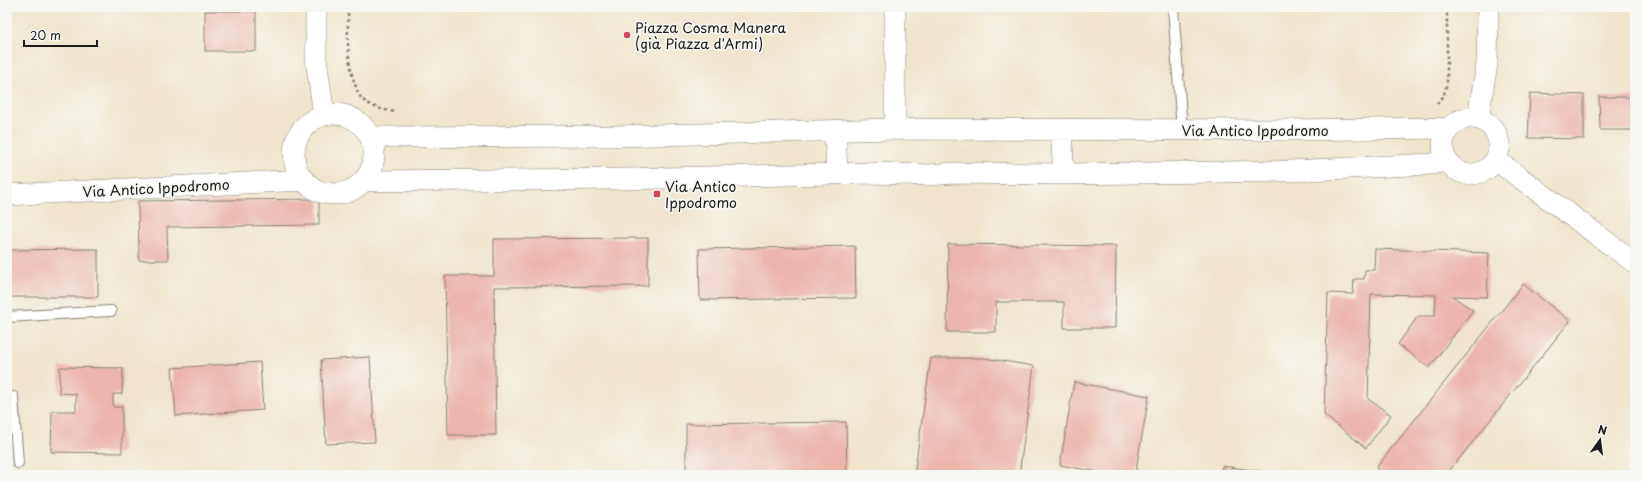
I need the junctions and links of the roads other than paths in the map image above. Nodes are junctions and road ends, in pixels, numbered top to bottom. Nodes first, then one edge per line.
1 (316, 7) edge
2 (895, 7) edge
3 (1173, 7) edge
4 (1488, 7) edge
5 (324, 115) junction
6 (1479, 119) junction
7 (1449, 128) junction
8 (895, 129) junction
9 (1061, 130) junction
10 (1182, 130) junction
11 (835, 131) junction
12 (371, 137) junction
13 (1496, 160) junction
14 (1446, 161) junction
15 (837, 173) junction
16 (1064, 174) junction
17 (304, 180) junction
18 (364, 181) junction
19 (7, 195) edge
20 (1635, 263) edge
21 (111, 312) dead end
22 (7, 318) edge
23 (7, 397) edge
24 (18, 463) dead end

1 - 5 street
2 - 8 street
3 - 10 lane
4 - 6 street
5 - 12 street
5 - 17 street
6 - 7 street
6 - 13 street
7 - 10 street, Via Antico Ippodromo
7 - 14 street
8 - 9 street, Via Antico Ippodromo
8 - 11 street, Via Antico Ippodromo
9 - 10 street, Via Antico Ippodromo
9 - 16 street
11 - 12 street, Via Antico Ippodromo
11 - 15 street
12 - 18 street
13 - 14 street
13 - 20 street
14 - 16 street
15 - 16 street
15 - 18 street
17 - 18 street
17 - 19 street, Via Antico Ippodromo
21 - 22 lane
23 - 24 lane

